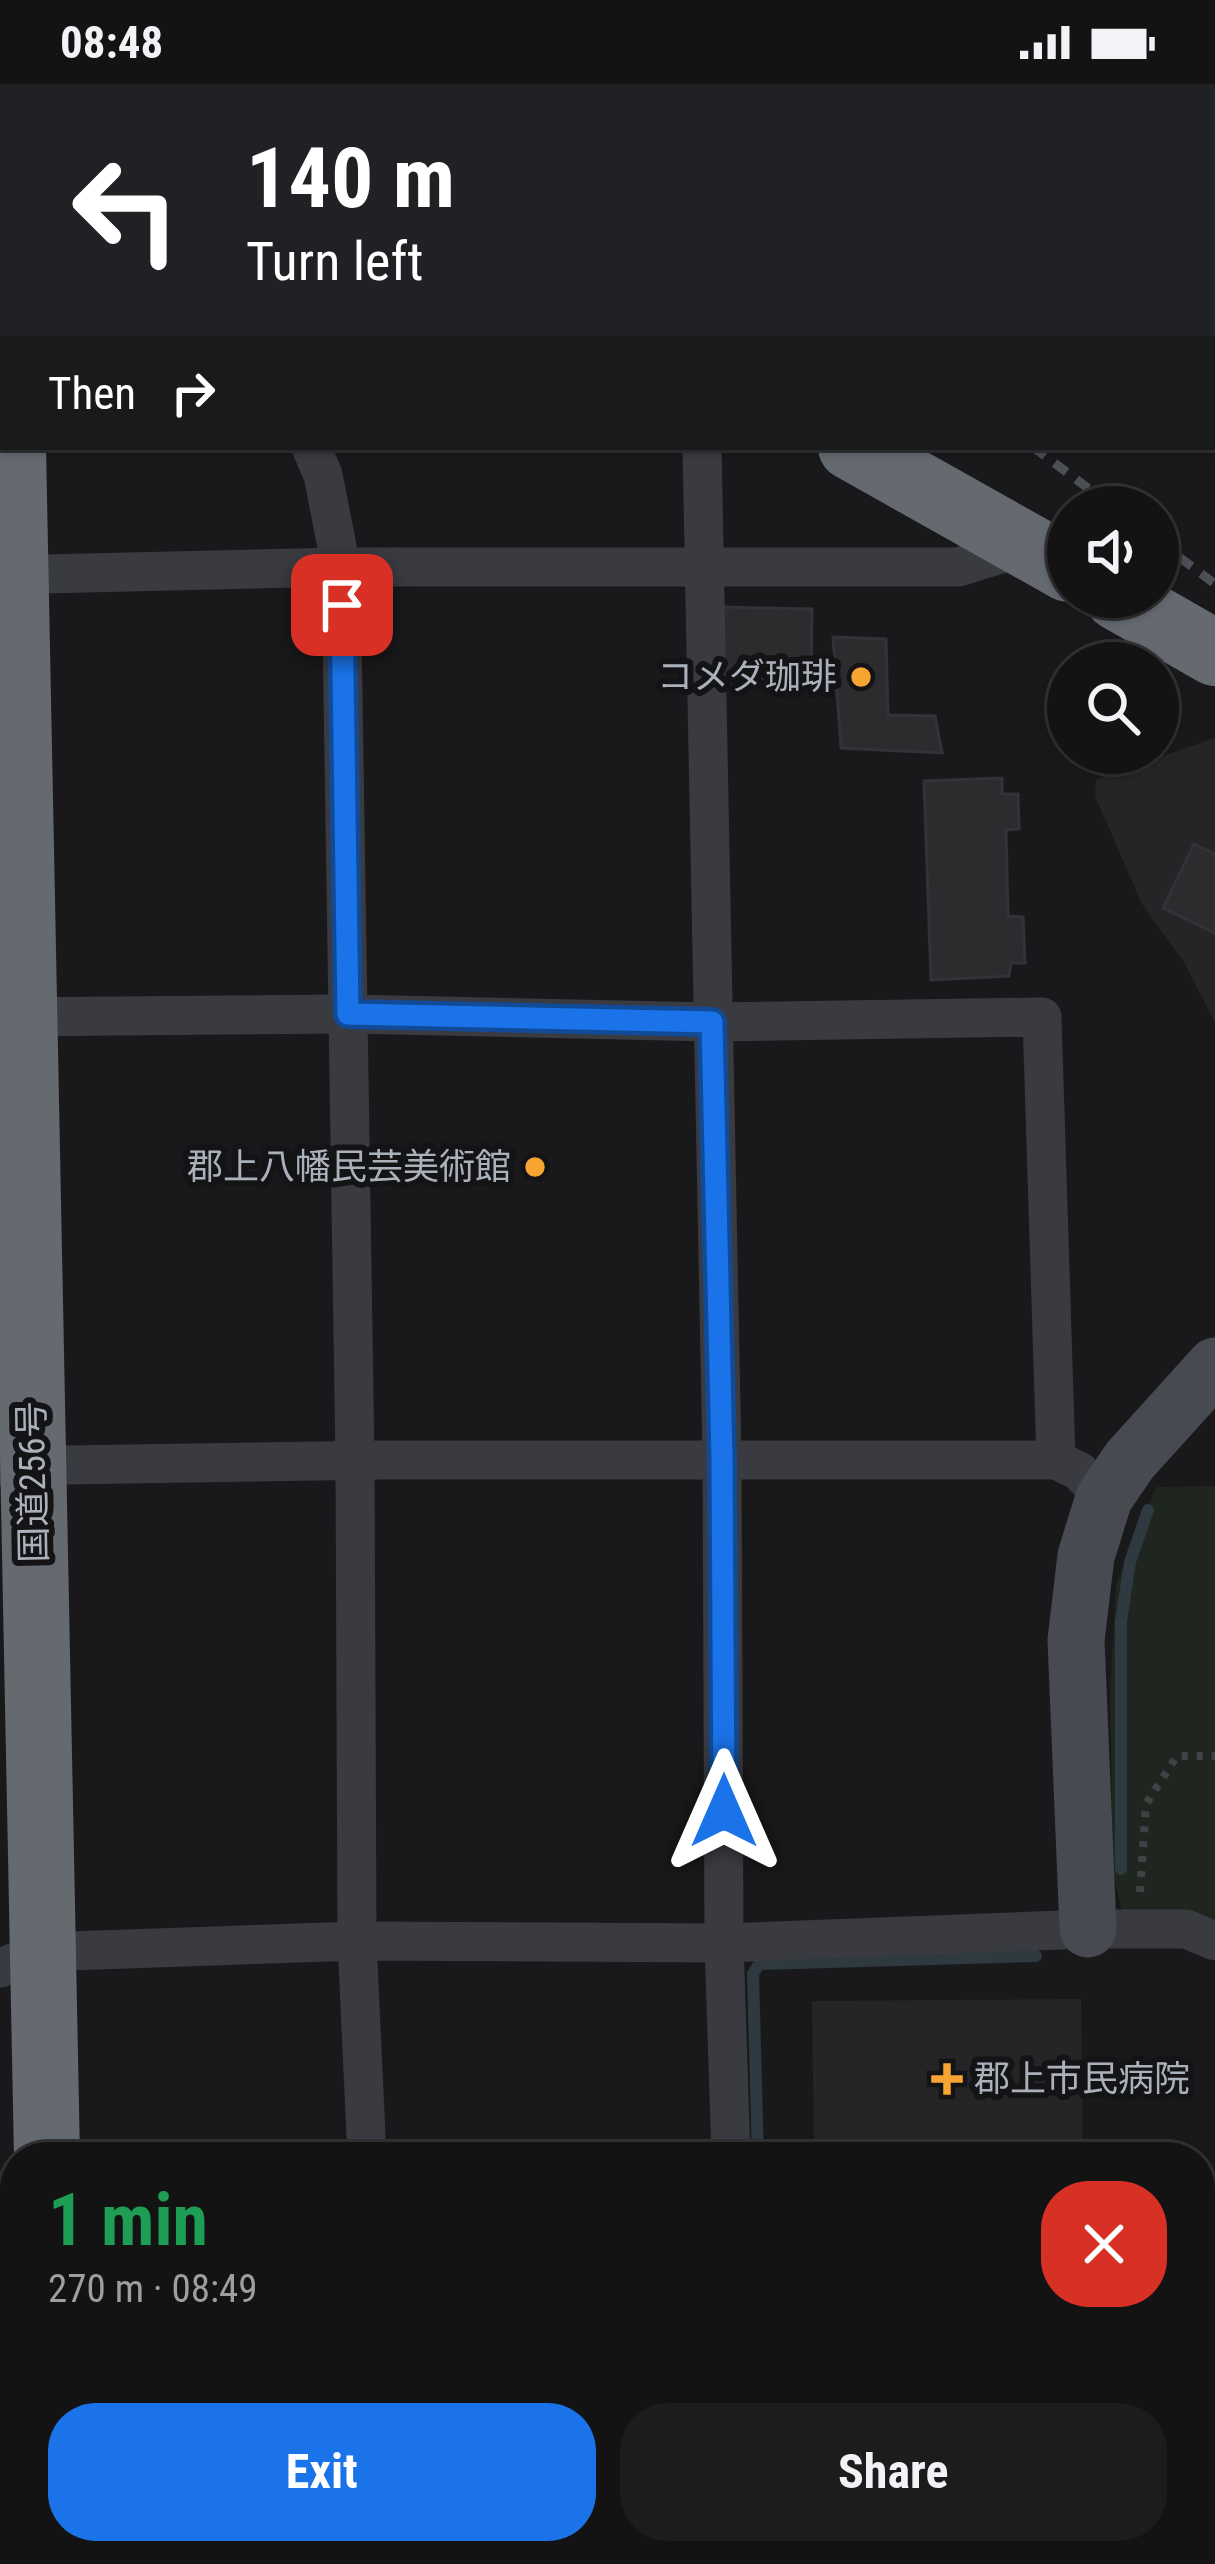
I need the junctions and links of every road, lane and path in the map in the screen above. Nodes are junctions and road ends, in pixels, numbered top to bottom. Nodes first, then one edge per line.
1 (13, 450) edge
2 (312, 450) edge
3 (702, 450) edge
4 (856, 450) edge
5 (1047, 557) edge
6 (1047, 558) edge
7 (341, 567) junction
8 (702, 568) junction
9 (9, 575) edge
10 (1154, 618) edge
11 (1215, 653) edge
12 (348, 1014) junction
13 (13, 1017) edge
14 (712, 1022) junction
15 (1206, 1392) edge
16 (722, 1458) junction
17 (355, 1460) junction
18 (1056, 1460) junction
19 (16, 1466) edge
20 (1104, 1498) junction
21 (1215, 1756) edge
22 (1113, 1929) junction
23 (357, 1940) junction
24 (1215, 1941) edge
25 (724, 1943) junction
26 (21, 1960) edge
27 (45, 2142) edge
28 (366, 2142) edge
29 (731, 2142) edge

1 - 9 highway, 国道256号
2 - 7 street
3 - 8 street
4 - 5 highway
6 - 8 street
7 - 8 street
7 - 9 street
7 - 12 street
8 - 14 street
9 - 13 highway, 国道256号
10 - 11 highway
12 - 13 street
12 - 14 street
12 - 17 street
13 - 19 highway, 国道256号
14 - 16 street
14 - 18 street
15 - 20 street
16 - 17 street
16 - 18 street
16 - 25 street
17 - 19 street
17 - 23 street
18 - 20 street
19 - 26 highway, 国道256号
20 - 22 street
21 - 22 path
22 - 24 street
22 - 25 street
23 - 25 street
23 - 26 street
23 - 28 street
25 - 29 street
26 - 27 highway, 国道256号

